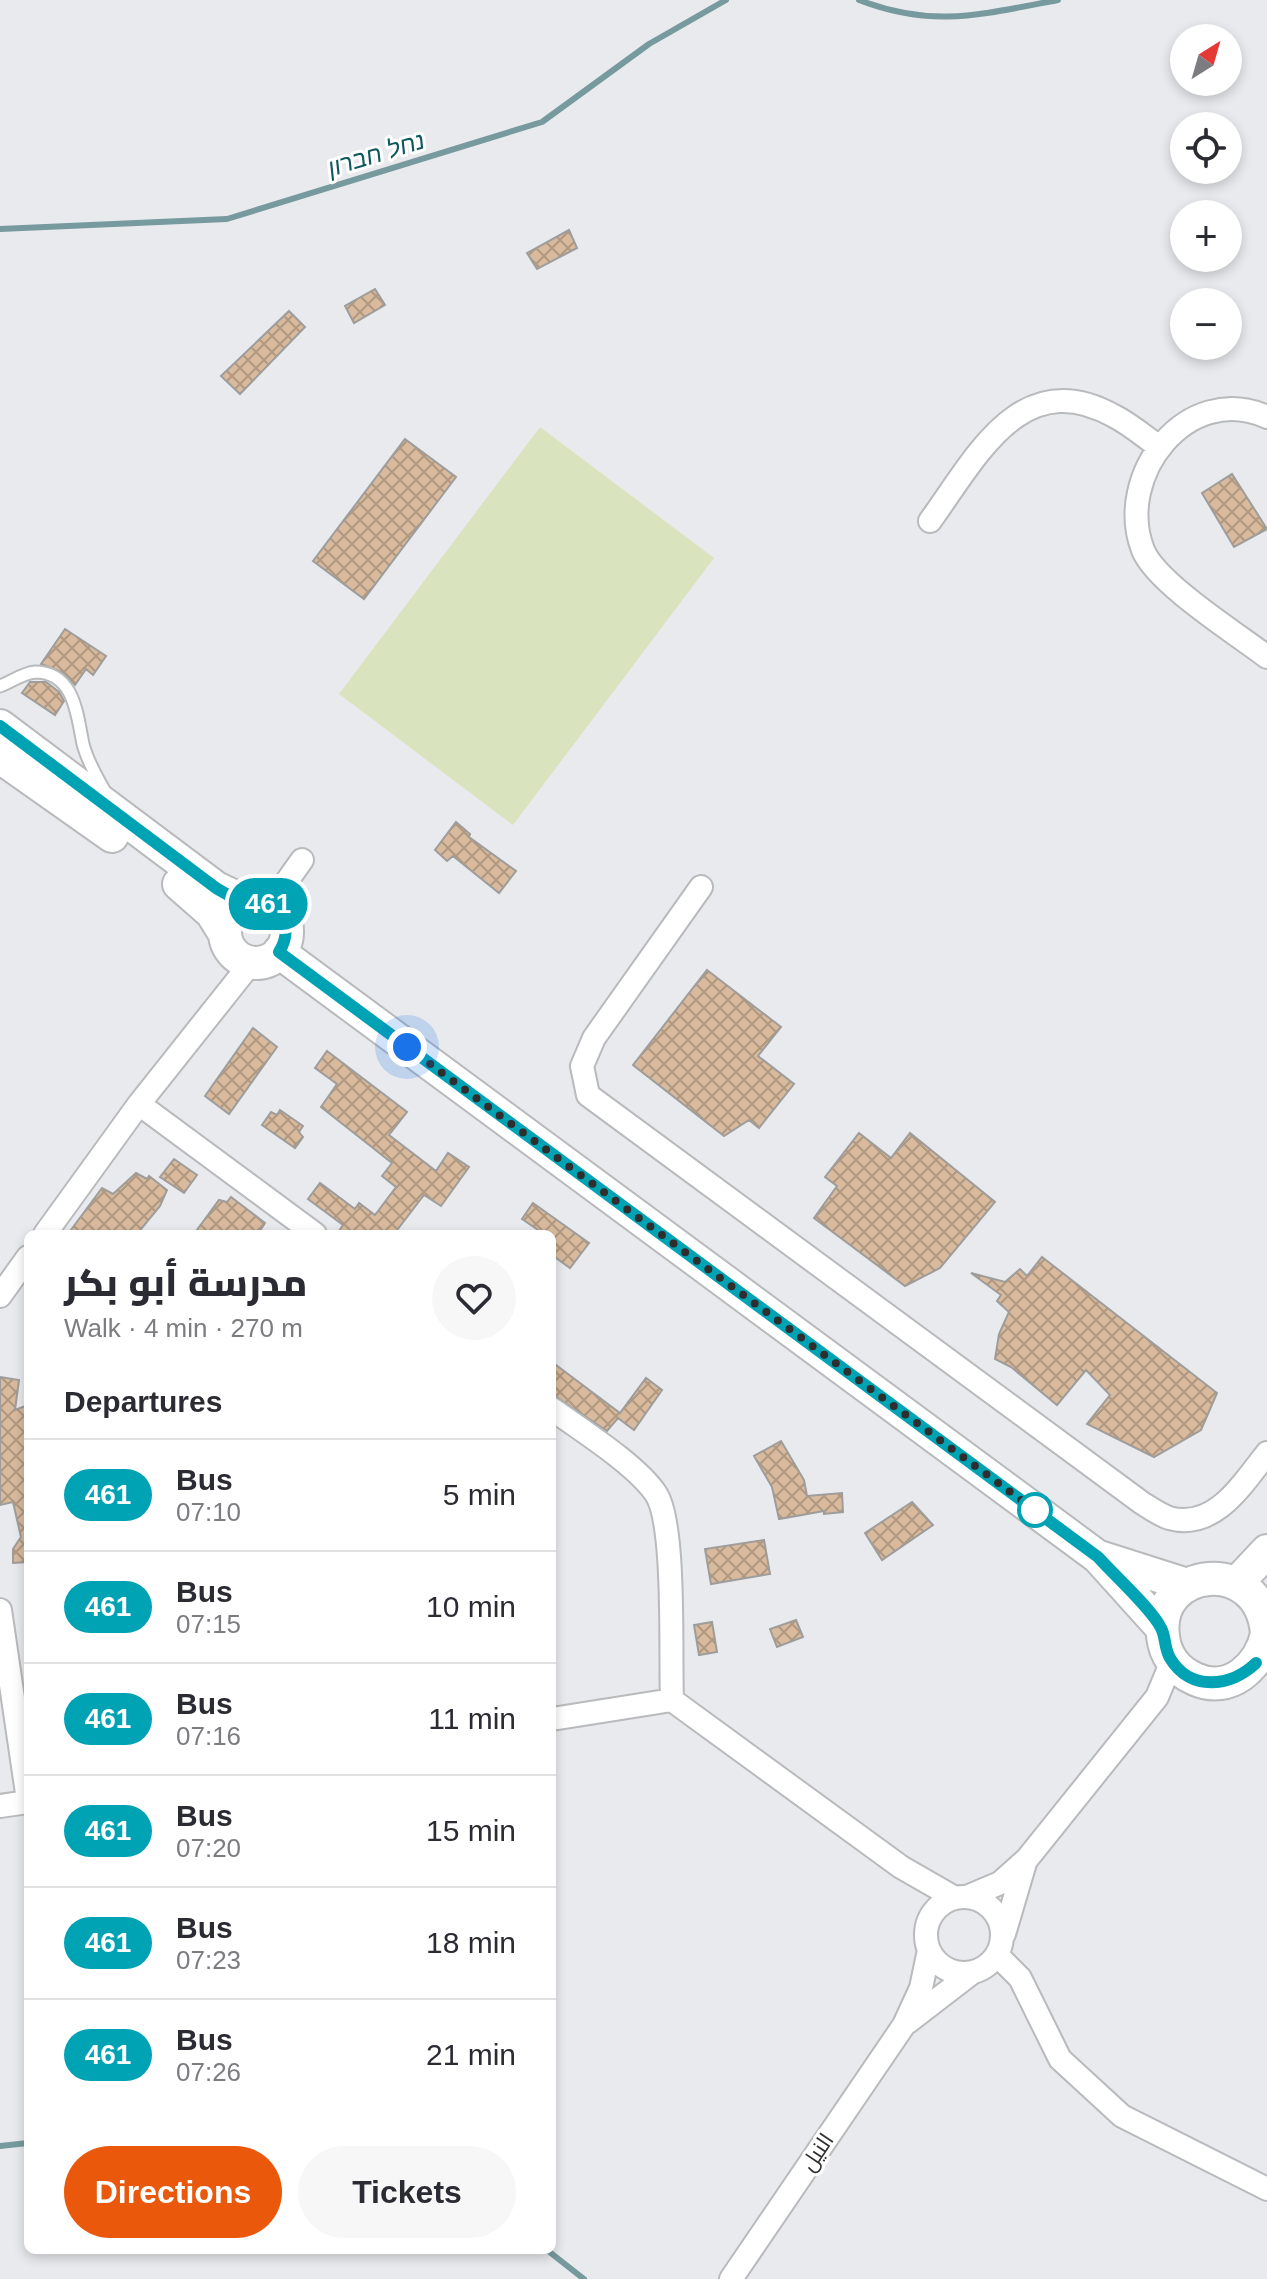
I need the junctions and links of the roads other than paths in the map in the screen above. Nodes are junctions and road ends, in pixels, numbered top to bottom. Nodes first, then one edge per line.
1 (1267, 417) edge
2 (1159, 447) junction
3 (930, 521) dead end
4 (1267, 657) edge
5 (4, 684) edge
6 (0, 697) edge
7 (0, 726) edge
8 (0, 734) edge
9 (10, 765) edge
10 (128, 822) junction
11 (302, 860) dead end
12 (701, 887) dead end
13 (258, 904) junction
14 (225, 934) junction
15 (265, 957) junction
16 (139, 1104) junction
17 (48, 1230) edge
18 (310, 1230) edge
19 (24, 1263) edge
20 (0, 1296) edge
21 (556, 1412) edge
22 (1267, 1453) edge
23 (1267, 1551) edge
24 (1098, 1557) junction
25 (1187, 1585) junction
26 (0, 1610) edge
27 (1162, 1628) junction
28 (1260, 1631) edge
29 (1172, 1661) junction
30 (1198, 1681) junction
31 (1157, 1697) junction
32 (672, 1700) junction
33 (556, 1718) edge
34 (24, 1774) edge
35 (24, 1802) edge
36 (0, 1806) edge
37 (1027, 1859) junction
38 (901, 1867) junction
39 (961, 1897) junction
40 (927, 1924) junction
41 (1000, 1947) junction
42 (929, 1950) junction
43 (973, 1972) junction
44 (904, 2025) junction
45 (1267, 2189) edge
46 (731, 2279) edge

1 - 2 street
2 - 3 street
2 - 4 street
5 - 6 lane
5 - 10 lane
7 - 10 main road
8 - 9 lane
9 - 14 main road
10 - 13 main road
11 - 13 street
12 - 22 street
13 - 14 main road
13 - 15 main road
14 - 15 main road
15 - 16 street
15 - 24 main road
16 - 17 street
16 - 18 street
19 - 20 street
21 - 32 street
23 - 28 main road
24 - 25 main road
24 - 27 main road
25 - 27 main road
25 - 28 main road
26 - 34 street
27 - 29 main road
28 - 30 main road
29 - 30 main road
29 - 31 street
30 - 31 street
31 - 37 street
32 - 33 street
32 - 38 street
35 - 36 street
37 - 39 street
37 - 41 street
38 - 39 street
38 - 40 street
39 - 40 street
39 - 41 street
40 - 42 street
41 - 43 street
41 - 45 street
42 - 43 street
42 - 44 street
43 - 44 street
44 - 46 street, النيل

